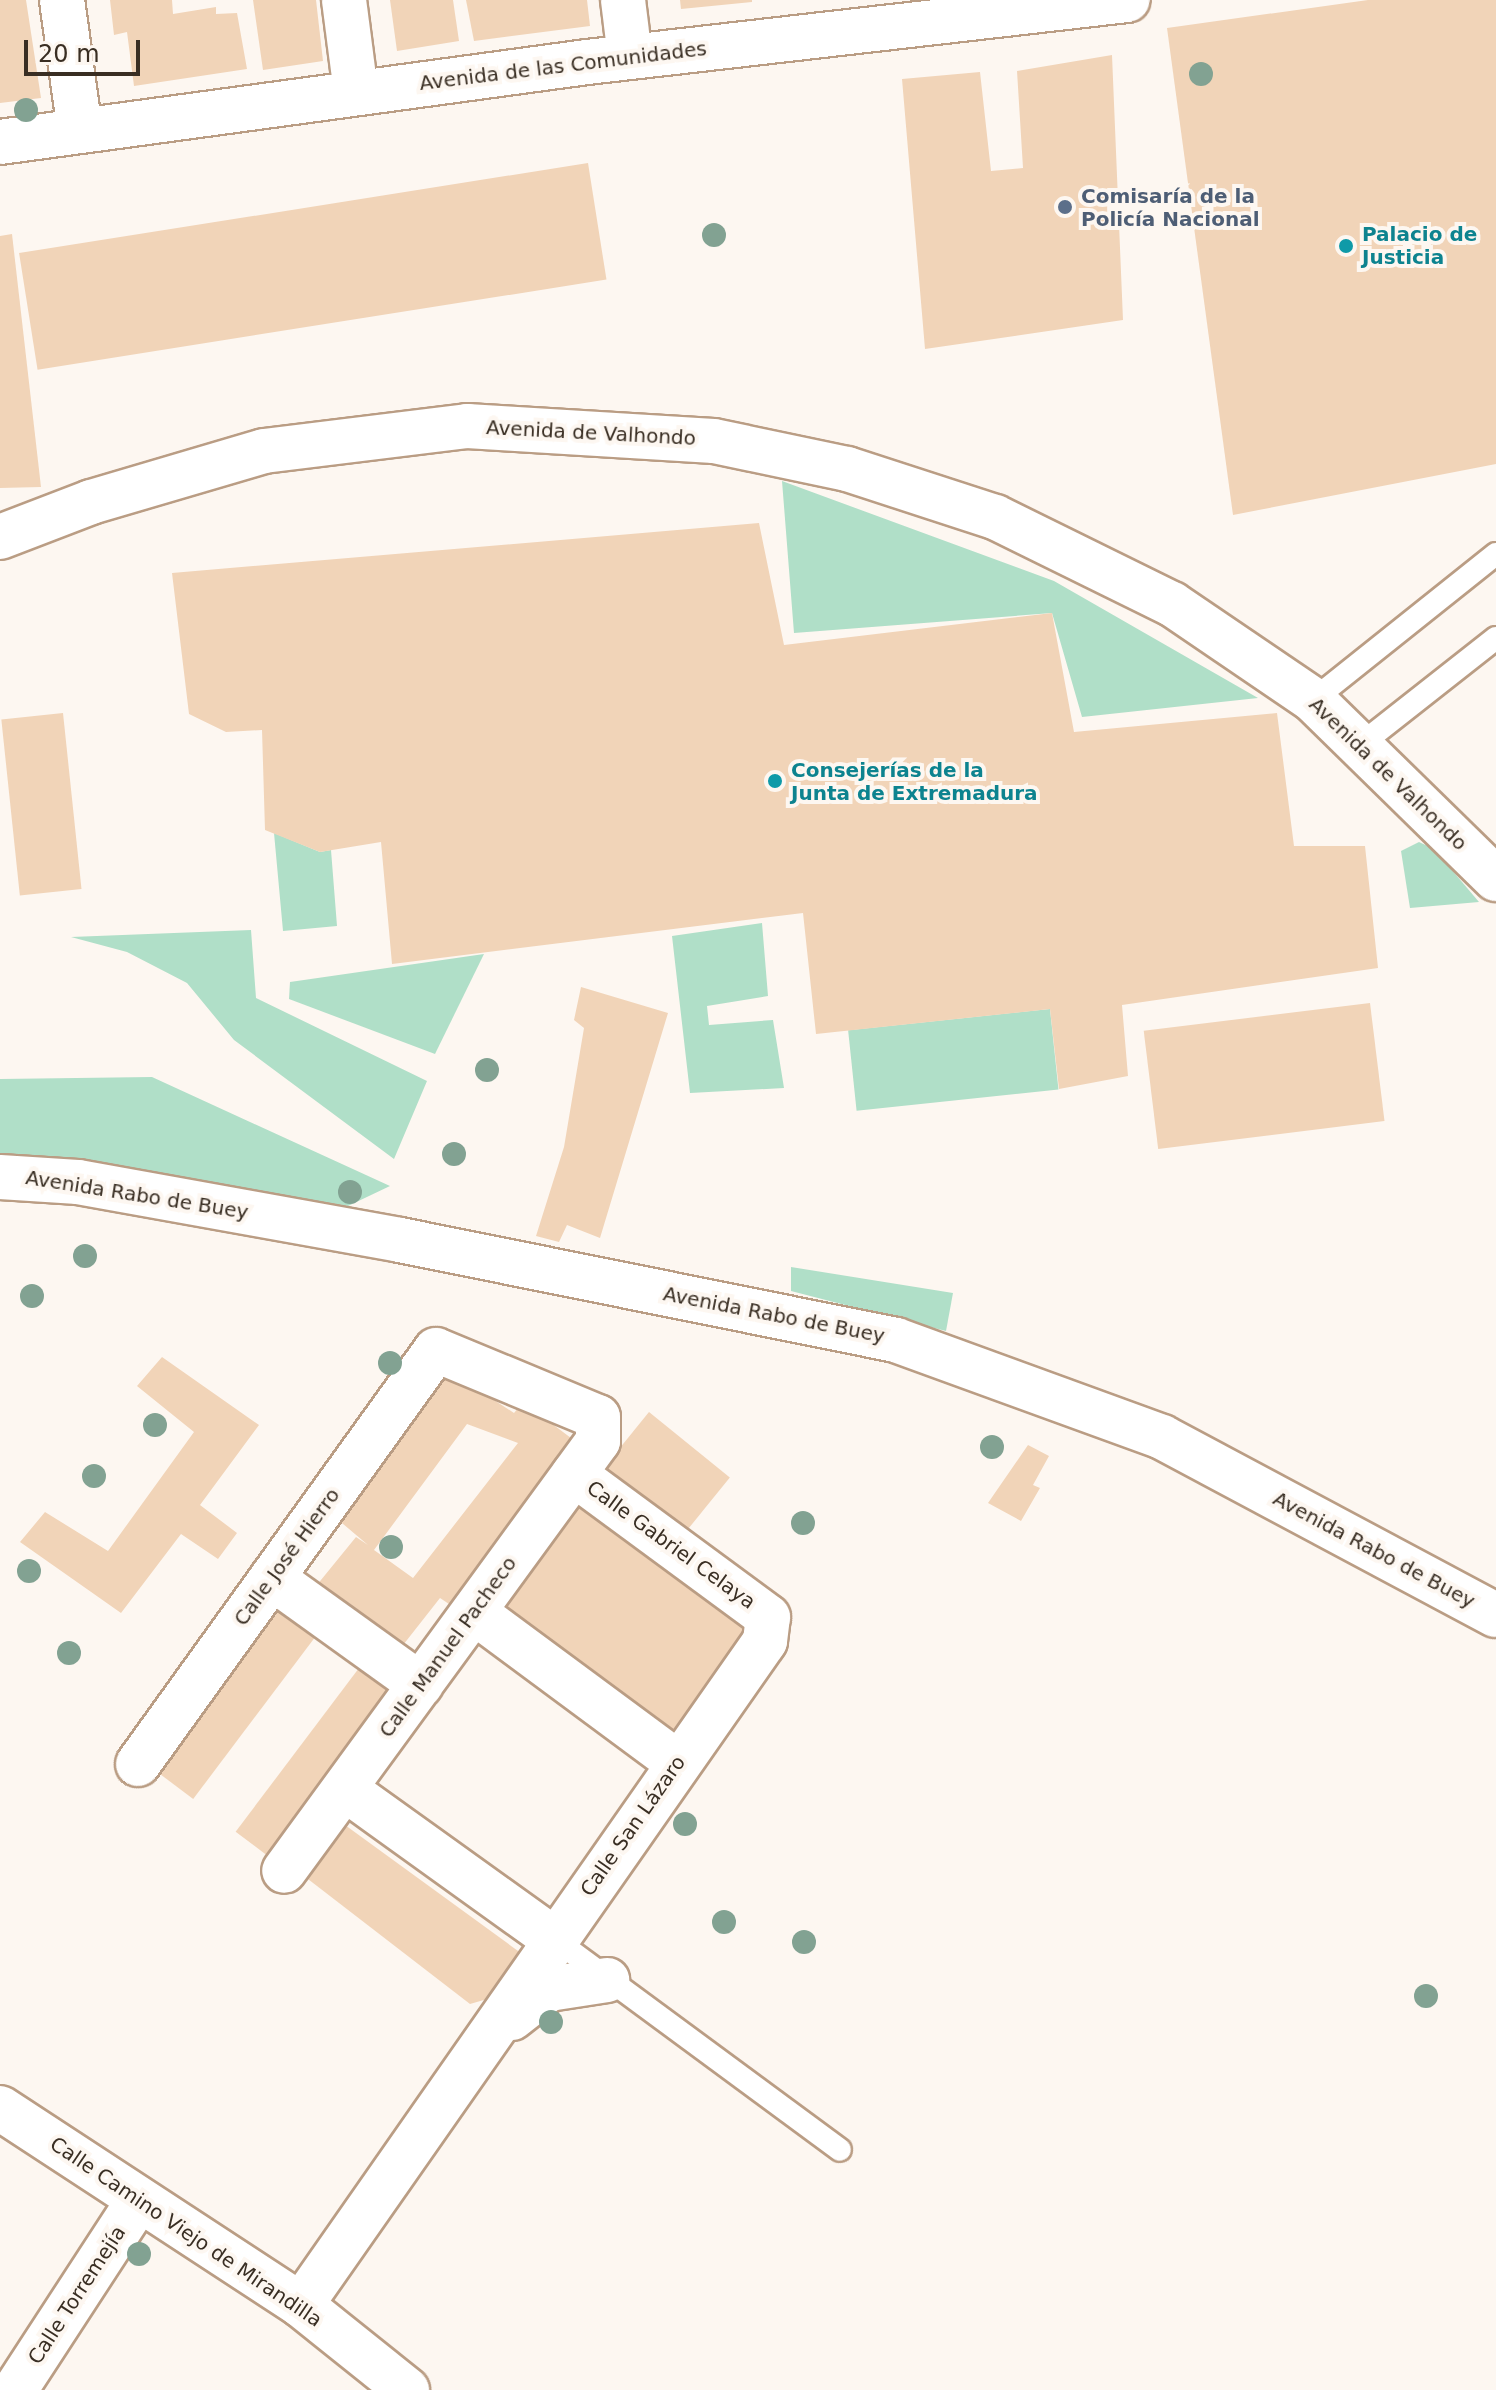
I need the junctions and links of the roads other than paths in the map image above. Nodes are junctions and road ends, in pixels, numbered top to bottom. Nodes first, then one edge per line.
1 (62, 0) edge
2 (344, 0) edge
3 (623, 0) edge
4 (1120, 1) edge
5 (630, 57) junction
6 (356, 92) junction
7 (80, 131) junction
8 (0, 142) edge
9 (0, 537) edge
10 (1496, 554) edge
11 (1496, 638) edge
12 (1313, 700) junction
13 (1360, 745) junction
14 (1496, 879) edge
15 (0, 1177) edge
16 (598, 1417) joint
17 (574, 1474) junction
18 (272, 1578) junction
19 (474, 1612) junction
20 (1496, 1615) edge
21 (768, 1617) joint
22 (421, 1685) junction
23 (677, 1762) junction
24 (138, 1764) dead end
25 (345, 1789) junction
26 (284, 1871) dead end
27 (554, 1939) junction
28 (607, 1980) junction
29 (492, 2035) junction
30 (0, 2108) edge
31 (840, 2150) dead end
32 (139, 2200) junction
33 (301, 2305) junction
34 (15, 2390) edge
35 (407, 2390) edge

1 - 7 street
2 - 6 street
3 - 5 street
4 - 5 street, Avenida de las Comunidades
5 - 6 street, Avenida de las Comunidades
6 - 7 street, Avenida de las Comunidades
7 - 8 street, Avenida de las Comunidades
9 - 12 street, Avenida de Valhondo
10 - 12 lane
11 - 13 lane
12 - 13 street, Avenida de Valhondo
13 - 14 street, Avenida de Valhondo
15 - 20 street, Avenida Rabo de Buey
16 - 17 street, Calle Manuel Pacheco
16 - 18 street, Calle José Hierro
17 - 19 street, Calle Manuel Pacheco
17 - 21 street, Calle Gabriel Celaya
18 - 22 street
18 - 24 street, Calle José Hierro
19 - 22 street, Calle Manuel Pacheco
19 - 23 street
21 - 23 street, Calle San Lázaro
22 - 25 street, Calle Manuel Pacheco
23 - 27 street, Calle San Lázaro
25 - 26 street, Calle Manuel Pacheco
25 - 27 street
27 - 28 lane
27 - 29 street, Calle San Lázaro
28 - 29 street, Calle San Lázaro
28 - 31 lane
29 - 33 street, Calle San Lázaro
30 - 32 street, Calle Camino Viejo de Mirandilla
32 - 33 street, Calle Camino Viejo de Mirandilla
32 - 34 street, Calle Torremejía
33 - 35 street, Calle Camino Viejo de Mirandilla

